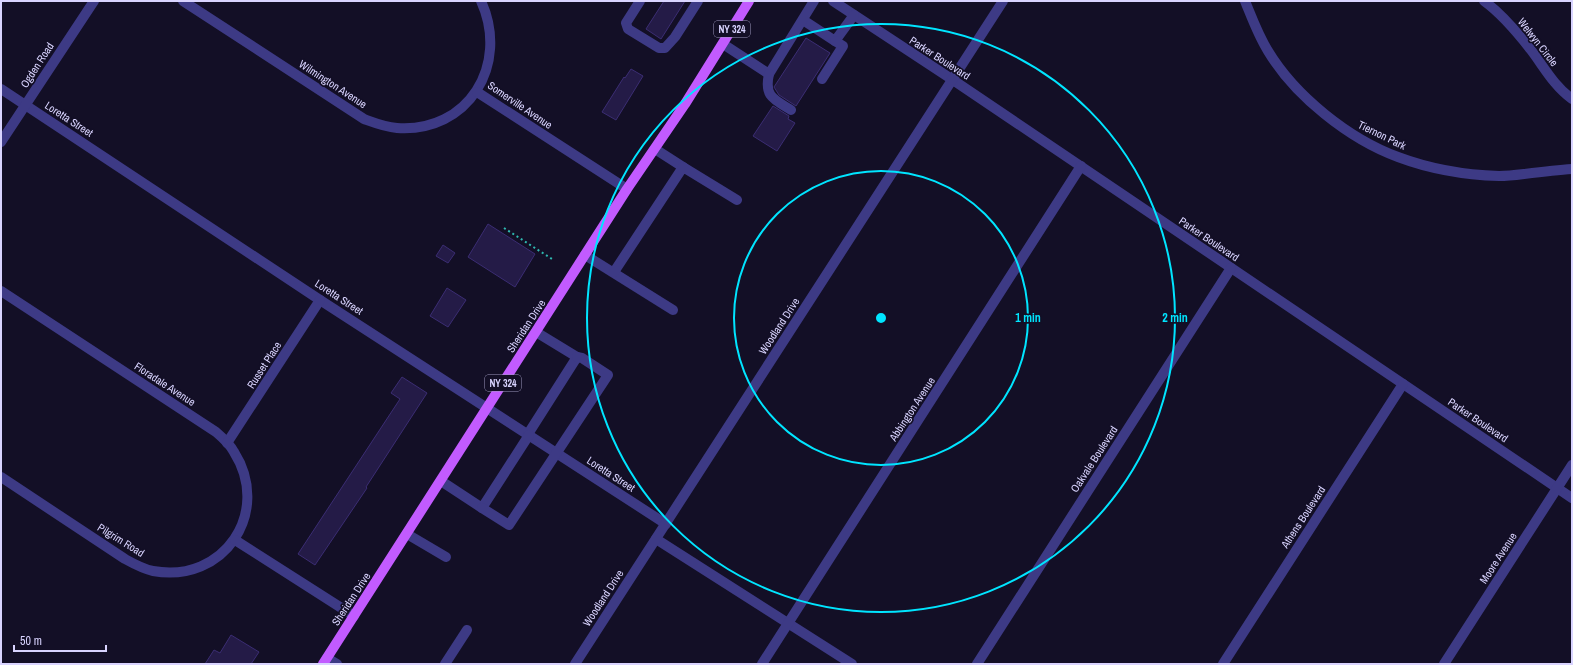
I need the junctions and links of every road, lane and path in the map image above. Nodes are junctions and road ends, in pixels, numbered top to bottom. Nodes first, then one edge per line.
1 (94, 1) edge
2 (183, 1) edge
3 (481, 1) edge
4 (640, 1) edge
5 (698, 1) edge
6 (749, 1) edge
7 (814, 1) edge
8 (832, 1) edge
9 (1003, 1) edge
10 (1245, 1) edge
11 (1484, 1) edge
12 (854, 15) junction
13 (803, 20) junction
14 (835, 41) junction
15 (723, 44) junction
16 (769, 74) junction
17 (822, 79) dead end
18 (953, 80) junction
19 (1, 89) edge
20 (477, 92) junction
21 (1572, 99) edge
22 (26, 105) junction
23 (791, 110) dead end
24 (1, 142) edge
25 (655, 149) junction
26 (1081, 166) junction
27 (683, 167) junction
28 (1572, 169) edge
29 (628, 190) junction
30 (737, 200) dead end
31 (504, 228) dead end
32 (585, 255) junction
33 (552, 259) dead end
34 (1231, 268) junction
35 (614, 272) junction
36 (1, 291) edge
37 (320, 300) junction
38 (673, 310) dead end
39 (536, 332) junction
40 (577, 357) junction
41 (1403, 384) junction
42 (488, 408) junction
43 (528, 435) junction
44 (227, 443) junction
45 (557, 453) junction
46 (1572, 465) edge
47 (1, 477) edge
48 (441, 481) junction
49 (1557, 488) junction
50 (1572, 498) edge
51 (482, 508) junction
52 (666, 524) junction
53 (407, 534) junction
54 (656, 539) junction
55 (235, 540) junction
56 (446, 557) dead end
57 (354, 616) junction
58 (788, 624) junction
59 (467, 630) dead end
60 (325, 661) edge
61 (337, 664) edge
62 (445, 664) edge
63 (575, 664) edge
64 (762, 664) edge
65 (852, 664) edge
66 (977, 664) edge
67 (1223, 664) edge
68 (1444, 664) edge

1 - 22 street, Ogden Road
2 - 20 street, Wilmington Avenue
3 - 20 street, Somerville Avenue
4 - 5 street
6 - 15 main road, Sheridan Drive / NY 324
7 - 13 street
8 - 12 street, Parker Boulevard
9 - 18 street, Woodland Drive
10 - 28 street, Tiernon Park
11 - 21 street, Welwyn Circle
12 - 14 street
12 - 18 street, Parker Boulevard
13 - 14 street
13 - 16 street
14 - 17 street
15 - 16 street
15 - 25 main road, Sheridan Drive / NY 324
16 - 23 street
18 - 26 street, Parker Boulevard
18 - 52 street, Woodland Drive
19 - 22 street, Loretta Street
20 - 29 street, Somerville Avenue
22 - 24 street, Ogden Road
22 - 37 street, Loretta Street
25 - 27 street
25 - 29 main road, Sheridan Drive / NY 324
26 - 34 street, Parker Boulevard
26 - 58 street, Abbington Avenue
27 - 30 street
27 - 35 street
29 - 32 main road, Sheridan Drive / NY 324
31 - 33 path
32 - 35 street
32 - 39 main road, Sheridan Drive / NY 324
34 - 41 street, Parker Boulevard
34 - 66 street, Oakvale Boulevard
35 - 38 street
36 - 44 street, Floradale Avenue
37 - 42 street, Loretta Street
37 - 44 street, Russet Place
39 - 40 street
39 - 42 main road, Sheridan Drive / NY 324
40 - 43 street
40 - 45 street
41 - 49 street, Parker Boulevard
41 - 67 street, Athens Boulevard
42 - 43 street, Loretta Street
42 - 48 main road, Sheridan Drive / NY 324
43 - 45 street, Loretta Street
43 - 51 street
44 - 55 street, Floradale Avenue
45 - 51 street
45 - 52 street, Loretta Street
46 - 49 street, Moore Avenue
47 - 55 street, Pilgrim Road
48 - 51 street
48 - 53 main road, Sheridan Drive / NY 324
49 - 50 street, Parker Boulevard
49 - 68 street, Moore Avenue
52 - 54 street, Woodland Drive
53 - 56 street
53 - 57 main road, Sheridan Drive / NY 324
54 - 58 street
54 - 63 street, Woodland Drive
55 - 57 street
57 - 60 main road, Sheridan Drive / NY 324
58 - 64 street, Abbington Avenue
58 - 65 street
59 - 62 street
60 - 61 street

